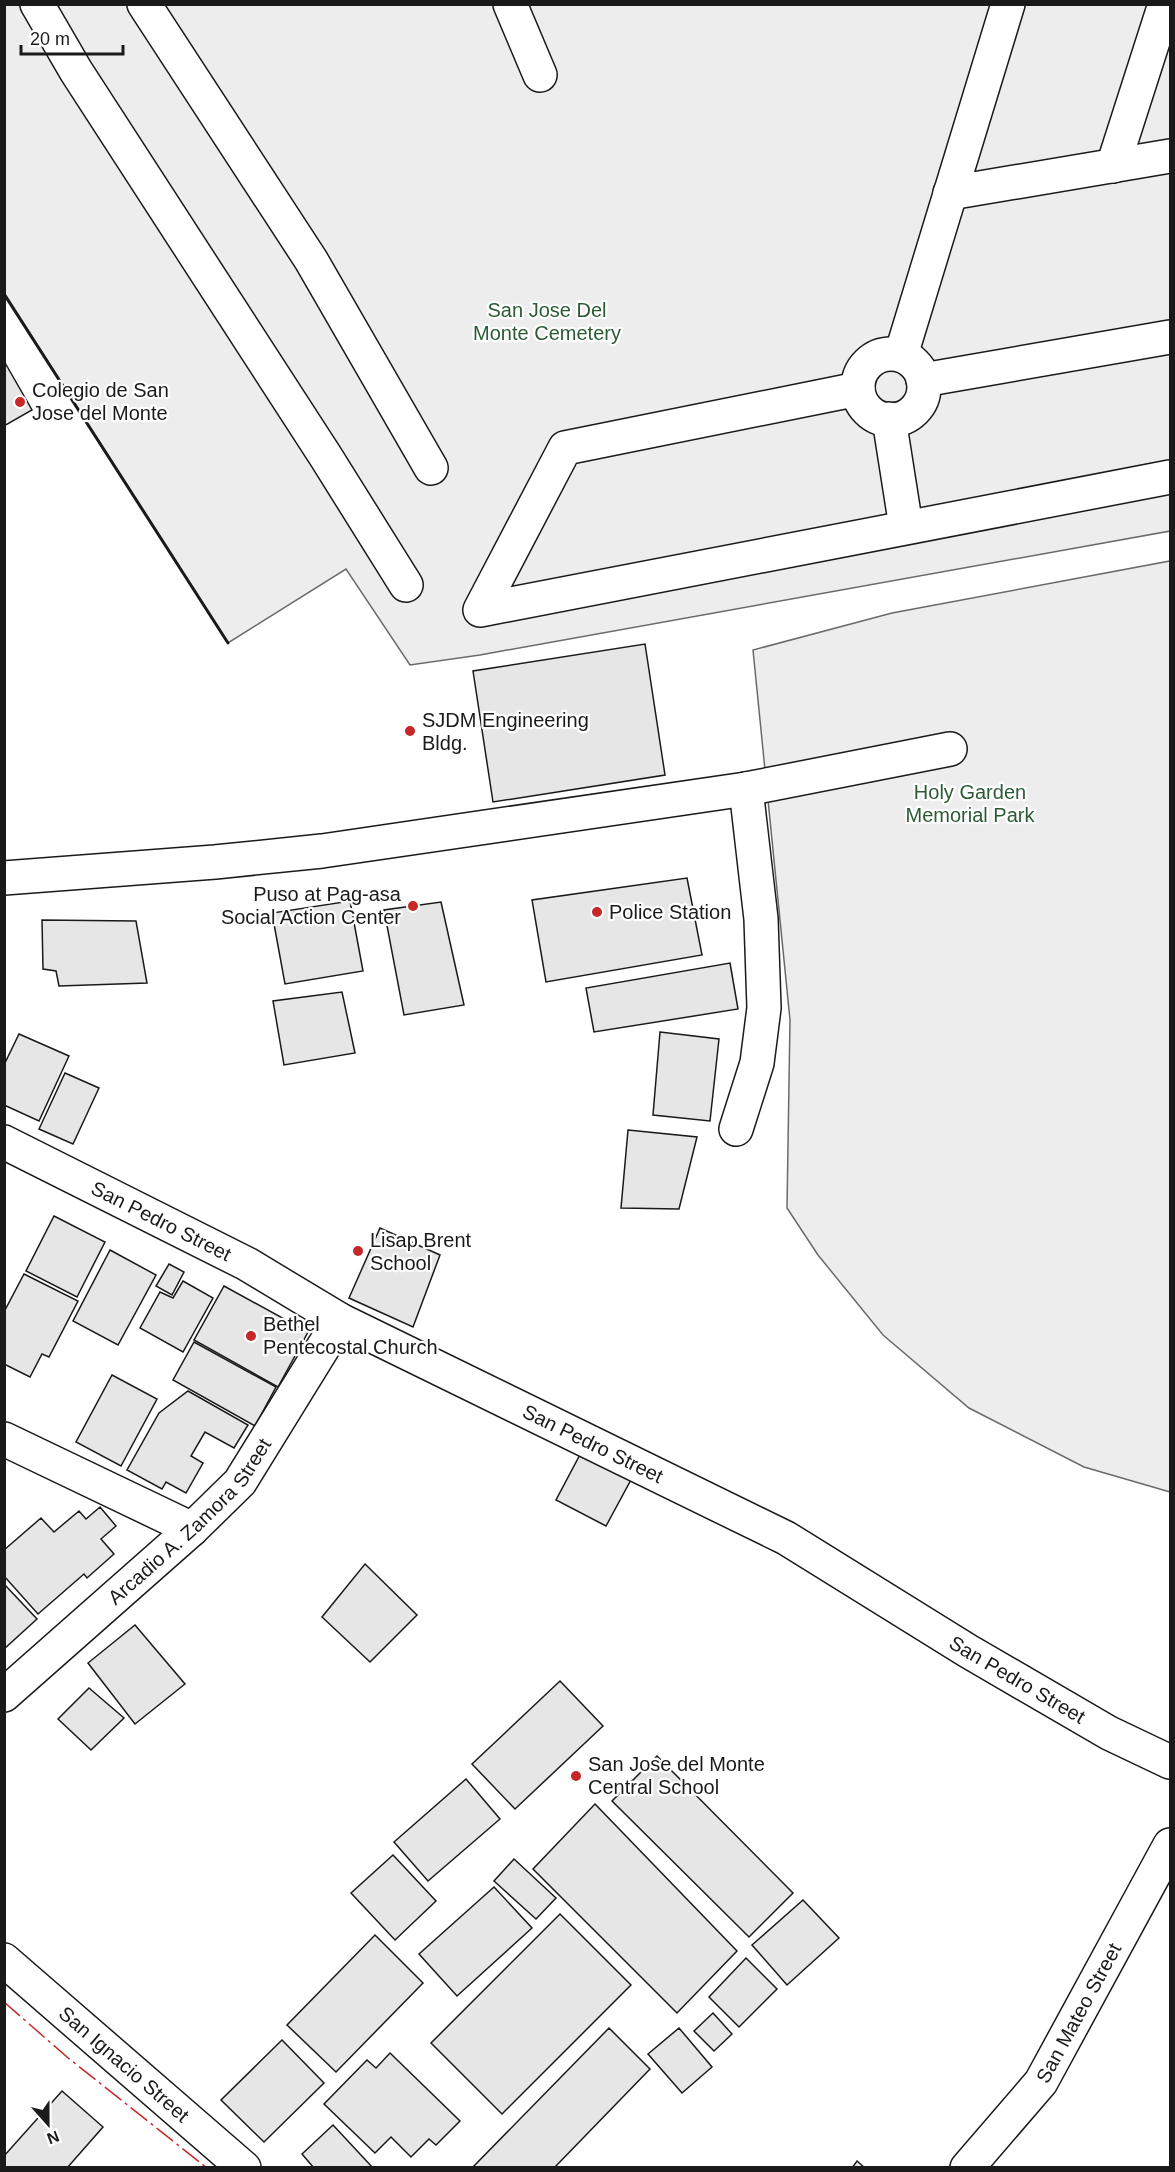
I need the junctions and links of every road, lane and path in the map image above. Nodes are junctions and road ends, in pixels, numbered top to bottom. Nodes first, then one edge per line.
1 (37, 4) edge
2 (144, 4) edge
3 (510, 4) edge
4 (1008, 4) edge
5 (1165, 4) edge
6 (540, 75) dead end
7 (1170, 156) edge
8 (1113, 166) junction
9 (950, 193) junction
10 (1170, 337) edge
11 (901, 355) junction
12 (923, 380) junction
13 (858, 389) junction
14 (889, 420) junction
15 (431, 468) dead end
16 (1170, 477) edge
17 (906, 527) junction
18 (406, 585) dead end
19 (950, 749) dead end
20 (746, 789) junction
21 (4, 878) edge
22 (736, 1128) dead end
23 (4, 1142) edge
24 (340, 1320) junction
25 (4, 1439) edge
26 (192, 1529) junction
27 (4, 1695) edge
28 (1170, 1762) edge
29 (1170, 1845) edge
30 (4, 1960) edge
31 (244, 2168) edge
32 (967, 2168) edge

1 - 18 street
2 - 15 street
3 - 6 street
4 - 9 street
5 - 8 street
7 - 8 street
8 - 9 street
9 - 11 street
10 - 12 street
11 - 12 street
11 - 13 street
12 - 14 street
13 - 14 street
13 - 17 street
14 - 17 street
16 - 17 street
19 - 20 street
20 - 21 street
20 - 22 street
23 - 24 street, San Pedro Street
24 - 26 street, Arcadio A. Zamora Street
24 - 28 street, San Pedro Street
25 - 26 street
26 - 27 street, Arcadio A. Zamora Street
29 - 32 street, San Mateo Street
30 - 31 street, San Ignacio Street

